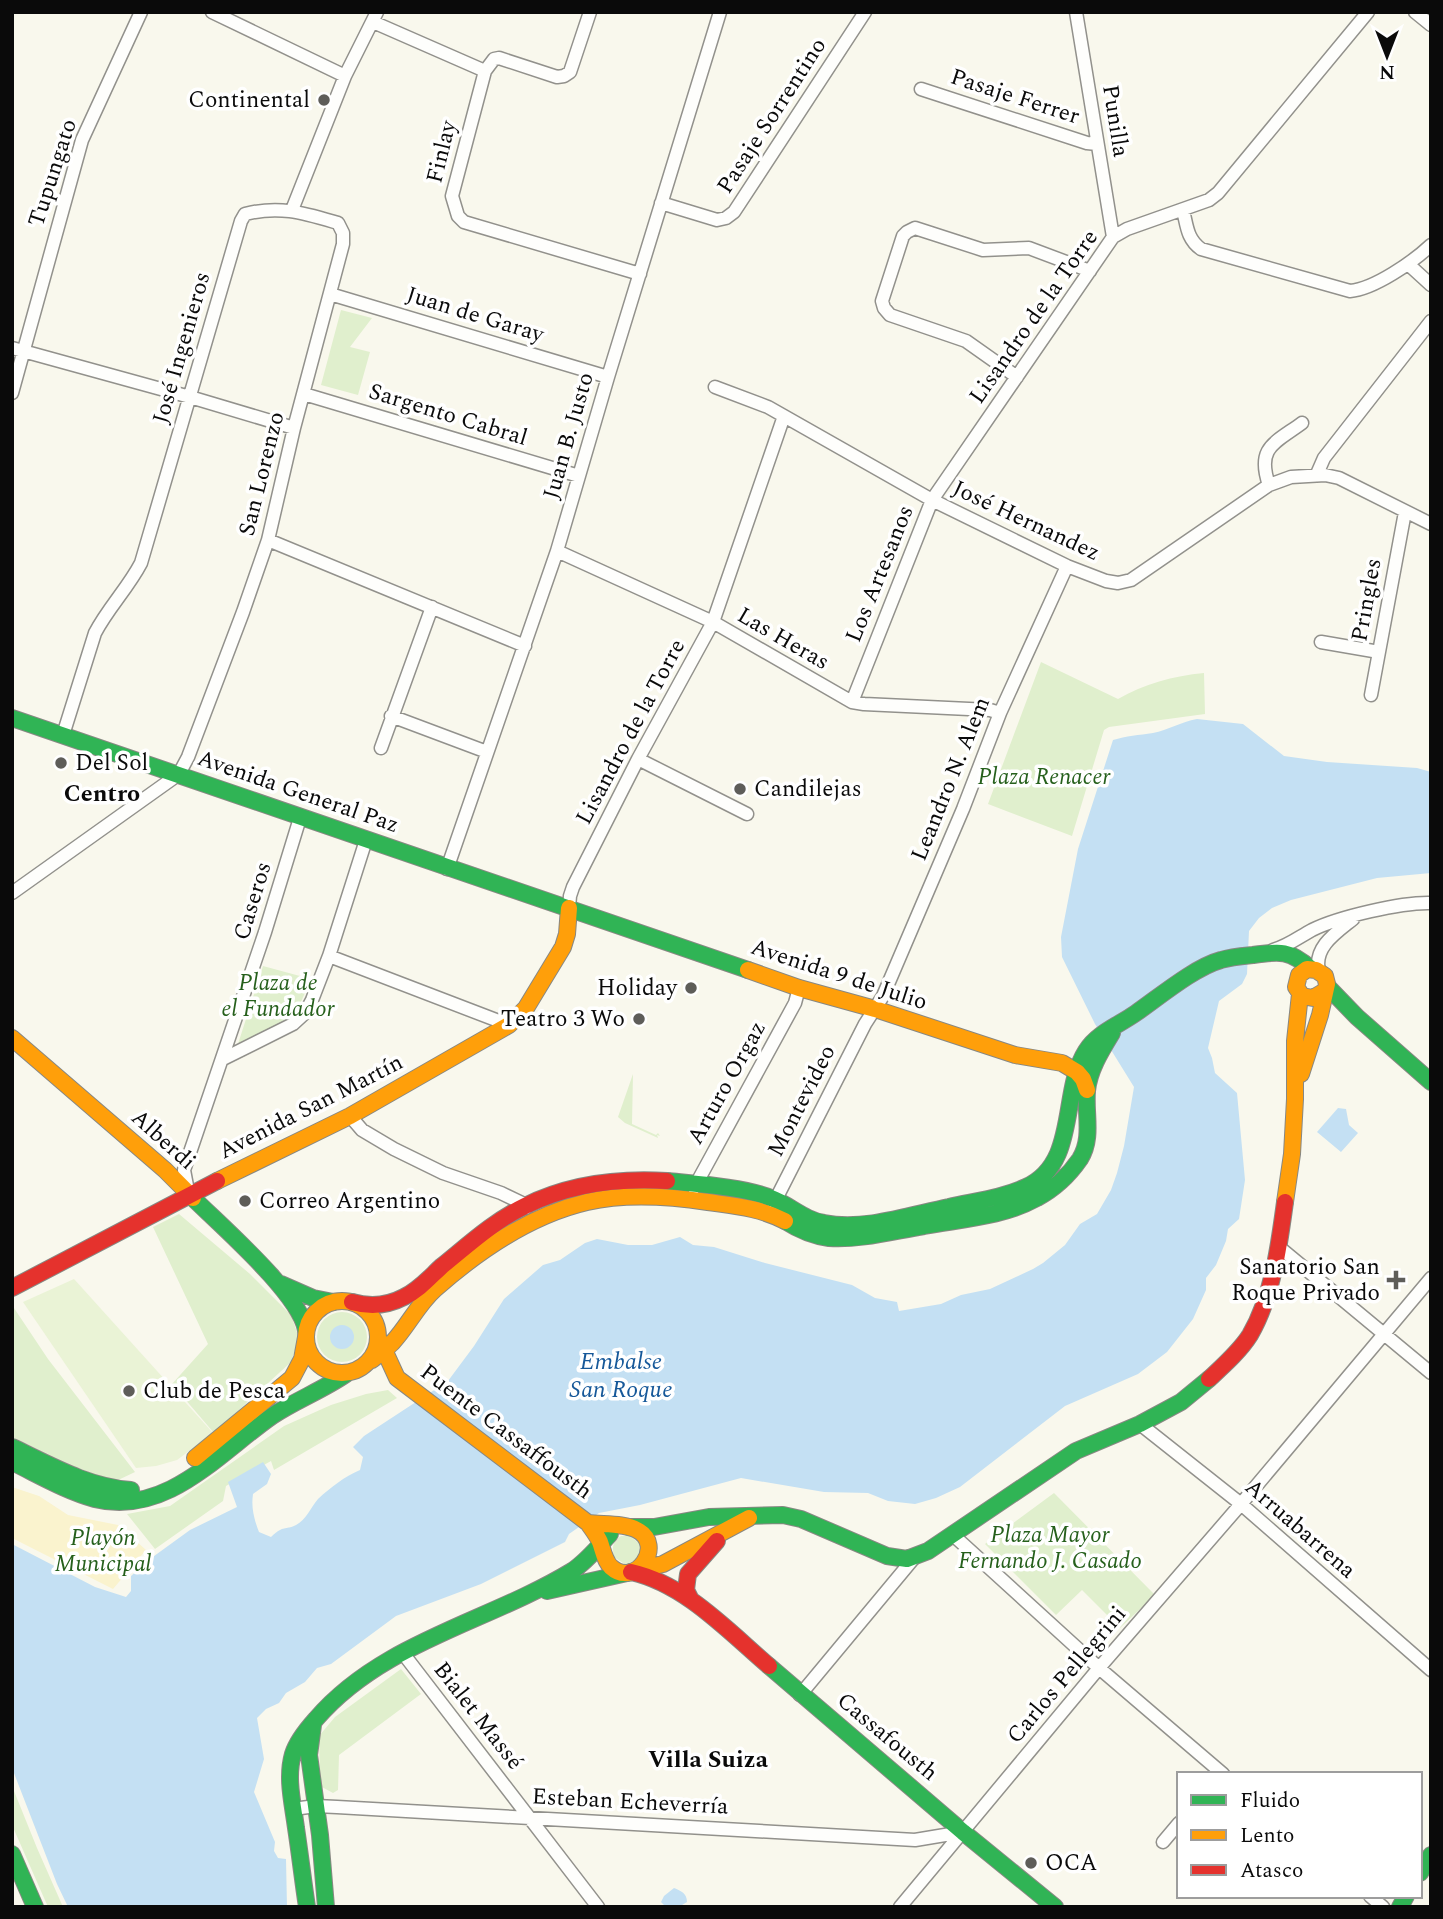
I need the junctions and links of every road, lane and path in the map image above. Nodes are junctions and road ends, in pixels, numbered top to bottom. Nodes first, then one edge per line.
1 (141, 12) edge
2 (212, 12) edge
3 (590, 12) edge
4 (720, 12) edge
5 (865, 12) edge
6 (1076, 12) edge
7 (1368, 12) edge
8 (1415, 12) edge
9 (375, 17) edge
10 (1431, 25) edge
11 (485, 71) junction
12 (345, 76) junction
13 (921, 89) dead end
14 (1097, 144) junction
15 (661, 203) junction
16 (292, 210) junction
17 (1183, 210) junction
18 (1113, 237) junction
19 (1431, 245) edge
20 (1408, 264) junction
21 (1090, 271) junction
22 (640, 274) junction
23 (1431, 285) edge
24 (330, 294) junction
25 (1431, 321) edge
26 (18, 350) edge
27 (608, 377) junction
28 (1017, 377) junction
29 (715, 387) dead end
30 (12, 393) edge
31 (304, 394) junction
32 (190, 397) junction
33 (784, 416) junction
34 (1303, 423) dead end
35 (294, 428) junction
36 (1317, 474) junction
37 (579, 476) junction
38 (1269, 485) junction
39 (932, 500) junction
40 (1405, 512) junction
41 (1431, 524) edge
42 (268, 540) junction
43 (557, 551) junction
44 (1067, 566) junction
45 (432, 607) junction
46 (713, 622) junction
47 (1321, 642) dead end
48 (525, 646) junction
49 (1379, 652) junction
50 (1371, 695) dead end
51 (852, 702) junction
52 (1000, 713) junction
53 (391, 716) junction
54 (12, 718) edge
55 (63, 735) junction
56 (381, 748) dead end
57 (487, 752) junction
58 (638, 759) junction
59 (179, 774) junction
60 (747, 814) dead end
61 (300, 818) junction
62 (366, 840) junction
63 (447, 869) junction
64 (12, 893) edge
65 (1431, 903) edge
66 (569, 908) junction
67 (1356, 916) junction
68 (1311, 931) junction
69 (1264, 953) junction
70 (329, 956) junction
71 (1309, 978) junction
72 (799, 988) junction
73 (874, 1009) junction
74 (509, 1025) junction
75 (1110, 1029) junction
76 (12, 1038) edge
77 (223, 1059) junction
78 (1052, 1062) junction
79 (1077, 1072) junction
80 (1431, 1082) edge
81 (1087, 1090) junction
82 (1295, 1099) junction
83 (350, 1116) junction
84 (694, 1191) junction
85 (189, 1195) junction
86 (526, 1205) junction
87 (773, 1206) junction
88 (528, 1225) junction
89 (1279, 1247) junction
90 (1431, 1278) edge
91 (277, 1282) junction
92 (12, 1288) edge
93 (334, 1302) junction
94 (352, 1302) junction
95 (306, 1333) junction
96 (1385, 1334) junction
97 (378, 1349) junction
98 (349, 1373) junction
99 (1431, 1373) edge
100 (397, 1378) junction
101 (1140, 1423) junction
102 (12, 1447) edge
103 (12, 1462) edge
104 (1241, 1504) junction
105 (761, 1514) junction
106 (588, 1523) junction
107 (729, 1528) junction
108 (953, 1535) junction
109 (613, 1537) junction
110 (649, 1546) junction
111 (915, 1557) junction
112 (663, 1564) junction
113 (632, 1572) junction
114 (522, 1597) junction
115 (691, 1600) junction
116 (402, 1652) junction
117 (1099, 1668) junction
118 (1431, 1670) edge
119 (800, 1695) junction
120 (314, 1721) junction
121 (1221, 1772) edge
122 (316, 1807) junction
123 (293, 1809) junction
124 (530, 1817) junction
125 (1177, 1825) edge
126 (963, 1832) junction
127 (1163, 1842) dead end
128 (12, 1854) edge
129 (35, 1907) edge
130 (307, 1907) edge
131 (326, 1907) edge
132 (598, 1907) edge
133 (900, 1907) edge
134 (1055, 1907) edge

1 - 26 street, Tupungato
2 - 12 street
3 - 11 street
4 - 15 street, Juan B. Justo
5 - 15 street, Pasaje Sorrentino
6 - 14 street, Punilla
7 - 17 street, Lisandro de la Torre
8 - 10 street
9 - 11 street
9 - 12 street
11 - 22 street, Finlay
12 - 16 street
13 - 14 street, Pasaje Ferrer
14 - 18 street, Punilla
15 - 22 street, Juan B. Justo
16 - 24 street, San Lorenzo
16 - 32 street, José Ingenieros
17 - 18 street, Lisandro de la Torre
17 - 20 street
18 - 21 street, Lisandro de la Torre
19 - 20 street
20 - 23 street
21 - 28 street, Lisandro de la Torre
21 - 28 street
22 - 27 street, Juan B. Justo
24 - 27 street, Juan de Garay
24 - 31 street, San Lorenzo
25 - 36 street
26 - 30 street, Tupungato
26 - 32 street
27 - 37 street, Juan B. Justo
28 - 39 street, Lisandro de la Torre
29 - 33 street, José Hernandez
31 - 35 street, San Lorenzo
31 - 37 street, Sargento Cabral
32 - 35 street
32 - 55 street, José Ingenieros
33 - 39 street, José Hernandez
33 - 46 street, Lisandro de la Torre
34 - 38 street
35 - 42 street, San Lorenzo
36 - 38 street, José Hernandez
36 - 40 street, José Hernandez
37 - 43 street, Juan B. Justo
38 - 44 street, José Hernandez
39 - 44 street, José Hernandez
39 - 51 street, Los Artesanos
40 - 41 street, José Hernandez
40 - 49 street, Pringles
42 - 45 street
42 - 59 street, San Lorenzo
43 - 46 street, Las Heras
43 - 48 street, Juan B. Justo
44 - 52 street, Leandro N. Alem
45 - 48 street
45 - 53 street
46 - 51 street, Las Heras
46 - 58 street, Lisandro de la Torre
47 - 49 street
48 - 57 street, Juan B. Justo
49 - 50 street, Pringles
51 - 52 street, Las Heras
52 - 73 street, Leandro N. Alem
53 - 56 street
53 - 57 street
54 - 55 main road, Avenida General Paz
55 - 59 main road, Avenida General Paz
57 - 63 street, Juan B. Justo
58 - 60 street
58 - 66 street, Lisandro de la Torre
59 - 61 main road, Avenida General Paz
59 - 64 street
61 - 62 main road, Avenida General Paz
61 - 77 street, Caseros
62 - 63 main road, Avenida General Paz
62 - 70 street
63 - 66 main road, Avenida General Paz
65 - 67 street
66 - 72 main road, Avenida 9 de Julio
66 - 74 main road, Avenida San Martín
67 - 68 street
67 - 71 street
68 - 69 street
68 - 71 street
69 - 71 main road
69 - 71 main road
69 - 75 main road
70 - 74 street
70 - 77 street
71 - 80 main road
71 - 82 main road
71 - 82 main road
72 - 73 main road, Avenida 9 de Julio
72 - 84 street, Arturo Orgaz
73 - 78 main road, Avenida 9 de Julio
73 - 87 street, Montevideo
74 - 83 main road, Avenida San Martín
75 - 78 main road
75 - 79 main road
75 - 81 main road
76 - 85 main road, Alberdi
77 - 85 street, Caseros
78 - 79 main road, Avenida 9 de Julio
79 - 81 main road
79 - 87 main road
81 - 87 main road
82 - 89 main road
83 - 85 main road, Avenida San Martín
83 - 86 street
84 - 86 main road
84 - 87 main road
84 - 88 main road
85 - 91 main road, Alberdi
85 - 92 main road, Avenida San Martín
86 - 88 street
86 - 94 main road
88 - 97 main road
89 - 96 street
89 - 101 main road
90 - 96 street, Carlos Pellegrini
91 - 93 main road, Alberdi
91 - 95 main road, Alberdi
93 - 94 main road
93 - 95 main road
94 - 97 main road
95 - 98 main road
95 - 102 main road
96 - 99 street
96 - 104 street, Carlos Pellegrini
97 - 98 main road
97 - 100 main road, Puente Cassaffousth
98 - 100 main road, Puente Cassaffousth
98 - 103 main road
100 - 106 main road, Puente Cassaffousth
101 - 104 street, Arruabarrena
101 - 108 main road
104 - 117 street, Carlos Pellegrini
104 - 118 street, Arruabarrena
105 - 107 main road
105 - 109 main road
105 - 111 main road
106 - 109 main road, Puente Cassaffousth
106 - 109 main road, Puente Cassaffousth
107 - 112 main road
107 - 115 main road
108 - 111 main road
108 - 117 street
109 - 110 main road
109 - 113 main road
109 - 114 main road
110 - 112 main road, Cassafousth
110 - 113 main road
111 - 119 street
112 - 113 main road
112 - 115 main road, Cassafousth
113 - 114 main road
113 - 115 main road, Cassafousth
114 - 116 main road
115 - 119 main road, Cassafousth
116 - 120 main road
116 - 124 street, Bialet Massé
117 - 121 street
117 - 126 street, Carlos Pellegrini
119 - 126 main road, Cassafousth
120 - 122 main road
120 - 123 main road
122 - 123 street, Esteban Echeverría
122 - 124 street, Esteban Echeverría
122 - 131 main road
123 - 130 main road
124 - 126 street, Esteban Echeverría
124 - 132 street, Bialet Massé
125 - 127 street
126 - 133 street, Carlos Pellegrini
126 - 134 main road, Cassafousth
128 - 129 main road

